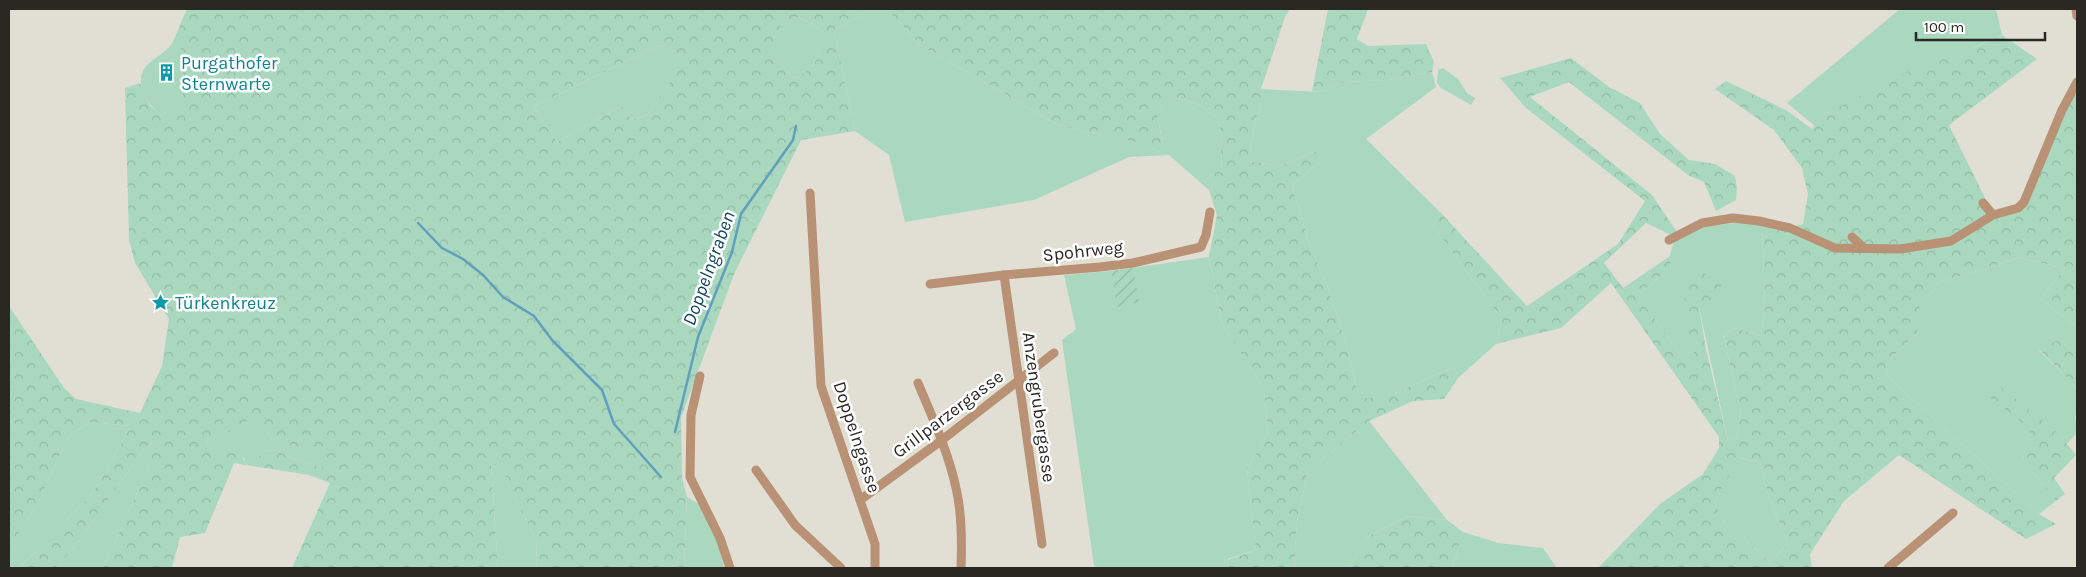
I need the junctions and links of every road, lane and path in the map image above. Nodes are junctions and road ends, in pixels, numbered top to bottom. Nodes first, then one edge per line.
1 (2076, 9) edge
2 (2077, 16) edge
3 (2077, 82) edge
4 (810, 193) dead end
5 (1983, 202) dead end
6 (1210, 212) dead end
7 (1993, 215) junction
8 (1852, 237) dead end
9 (1669, 240) dead end
10 (1864, 248) junction
11 (1004, 275) junction
12 (930, 284) dead end
13 (1054, 353) dead end
14 (700, 376) dead end
15 (1019, 382) junction
16 (918, 383) dead end
17 (942, 440) junction
18 (756, 470) dead end
19 (860, 500) junction
20 (1953, 513) dead end
21 (1042, 544) dead end
22 (730, 568) edge
23 (841, 568) edge
24 (875, 568) edge
25 (961, 568) edge
26 (1888, 568) edge

1 - 2 street
3 - 7 street
4 - 19 street, Doppelngasse
5 - 7 street
6 - 11 street, Spohrweg
7 - 10 street
8 - 10 street
9 - 10 street
11 - 12 street, Spohrweg
11 - 15 street, Anzengrubergasse
13 - 15 street, Grillparzergasse
14 - 22 street
15 - 17 street, Grillparzergasse
15 - 21 street, Anzengrubergasse
16 - 17 street
17 - 19 street, Grillparzergasse
17 - 25 street
18 - 23 street
19 - 24 street, Doppelngasse
20 - 26 street

